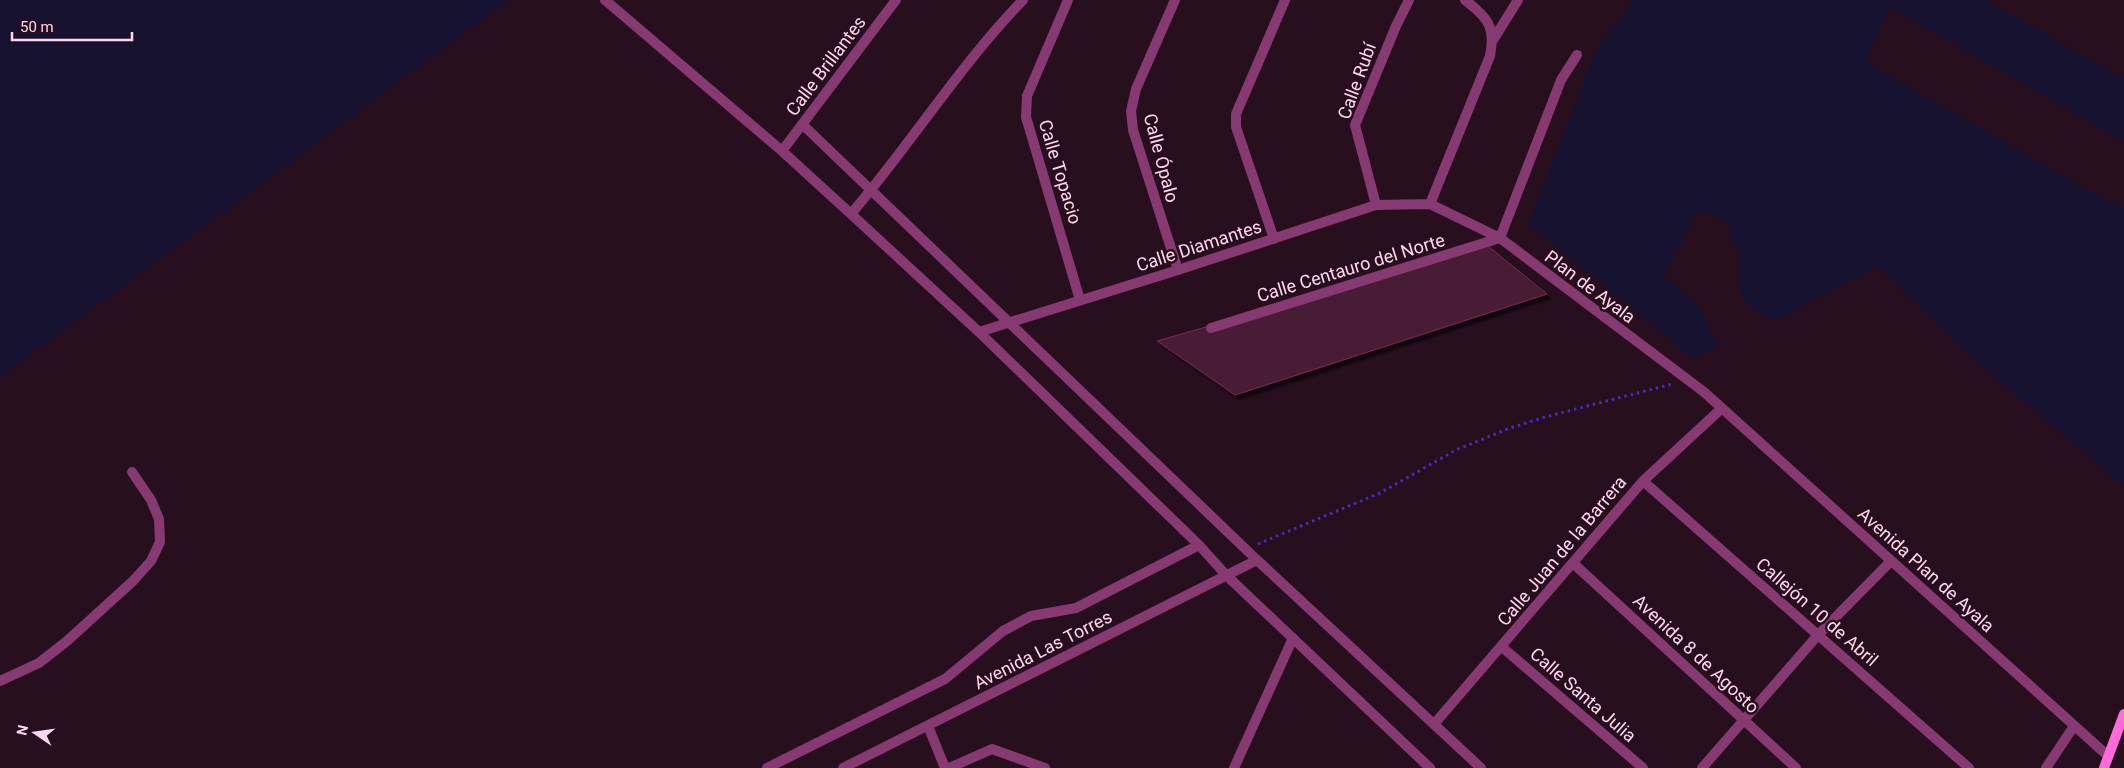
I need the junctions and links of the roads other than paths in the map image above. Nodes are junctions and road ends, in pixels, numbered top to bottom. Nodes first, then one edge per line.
1 (605, 0) edge
2 (896, 0) edge
3 (1023, 0) edge
4 (1068, 0) edge
5 (1175, 0) edge
6 (1285, 0) edge
7 (1409, 0) edge
8 (1465, 0) edge
9 (1518, 0) edge
10 (1493, 40) junction
11 (1577, 55) dead end
12 (802, 124) junction
13 (782, 151) junction
14 (872, 190) junction
15 (1430, 204) junction
16 (1376, 205) junction
17 (851, 214) junction
18 (1274, 238) junction
19 (1500, 238) junction
20 (1178, 270) junction
21 (1080, 300) junction
22 (1009, 321) junction
23 (1211, 328) dead end
24 (979, 332) junction
25 (1722, 409) junction
26 (132, 472) dead end
27 (1643, 480) junction
28 (1199, 545) junction
29 (1257, 560) junction
30 (1891, 561) junction
31 (1574, 564) junction
32 (1226, 575) junction
33 (1818, 635) junction
34 (1293, 638) junction
35 (1502, 647) junction
36 (0, 681) edge
37 (2124, 714) edge
38 (1744, 720) junction
39 (1435, 723) junction
40 (928, 726) junction
41 (2074, 726) junction
42 (2108, 756) junction
43 (767, 768) edge
44 (843, 768) edge
45 (947, 768) edge
46 (1045, 768) edge
47 (1234, 768) edge
48 (1430, 768) edge
49 (1481, 768) edge
50 (1643, 768) edge
51 (1702, 768) edge
52 (1796, 768) edge
53 (1969, 768) edge
54 (2046, 768) edge
55 (2104, 768) edge

1 - 13 street
2 - 12 street, Calle Brillantes
3 - 14 street
4 - 21 street, Calle Topacio
5 - 20 street, Calle Ópalo
6 - 18 street
7 - 16 street, Calle Rubí
8 - 10 street
9 - 10 street
10 - 15 street
11 - 19 street
12 - 13 street, Calle Brillantes
12 - 14 street
13 - 17 street
14 - 17 street
14 - 22 street
15 - 16 street, Calle Diamantes
15 - 19 street, Plan de Ayala
16 - 18 street, Calle Diamantes
17 - 24 street
18 - 20 street, Calle Diamantes
19 - 23 street, Calle Centauro del Norte
19 - 25 street, Plan de Ayala
20 - 21 street, Calle Diamantes
21 - 22 street, Calle Diamantes
22 - 24 street, Calle Diamantes
22 - 29 street
24 - 28 street
25 - 27 street, Calle Juan de la Barrera
25 - 30 street, Avenida Plan de Ayala
26 - 36 street
27 - 31 street, Calle Juan de la Barrera
27 - 33 street, Callejón 10 de Abril
28 - 32 street
28 - 43 street
29 - 32 street, Avenida Las Torres
29 - 39 street
30 - 33 street
30 - 41 street, Avenida Plan de Ayala
31 - 35 street, Calle Juan de la Barrera
31 - 38 street, Avenida 8 de Agosto
32 - 34 street
32 - 40 street, Avenida Las Torres
33 - 38 street
33 - 53 street, Callejón 10 de Abril
34 - 47 street
34 - 48 street
35 - 39 street, Calle Juan de la Barrera
35 - 50 street, Calle Santa Julia
37 - 42 main road
38 - 51 street
38 - 52 street, Avenida 8 de Agosto
39 - 49 street
40 - 44 street, Avenida Las Torres
40 - 45 street
41 - 42 street, Avenida Plan de Ayala
41 - 54 street
42 - 55 main road
45 - 46 street

